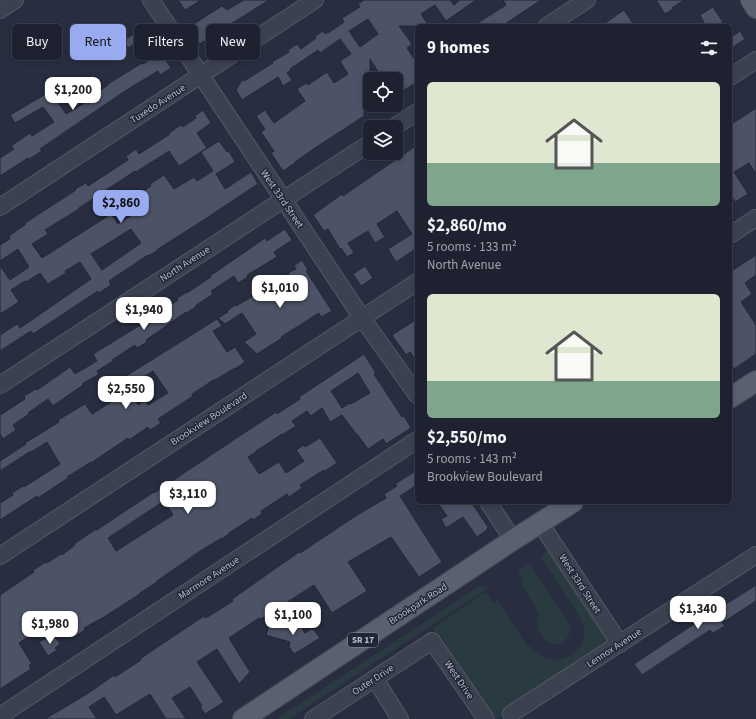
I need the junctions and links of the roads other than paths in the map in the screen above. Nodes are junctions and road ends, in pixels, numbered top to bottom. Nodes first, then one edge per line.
1 (15, 0) edge
2 (151, 0) edge
3 (315, 0) edge
4 (587, 0) edge
5 (751, 0) edge
6 (756, 8) edge
7 (0, 10) edge
8 (550, 24) edge
9 (756, 60) edge
10 (200, 76) junction
11 (732, 76) edge
12 (415, 113) edge
13 (403, 121) edge
14 (363, 147) edge
15 (283, 200) junction
16 (0, 207) edge
17 (756, 218) edge
18 (732, 234) edge
19 (415, 283) edge
20 (362, 318) junction
21 (756, 381) edge
22 (0, 385) edge
23 (415, 392) edge
24 (732, 397) edge
25 (415, 441) edge
26 (489, 504) edge
27 (570, 504) edge
28 (540, 523) junction
29 (513, 540) junction
30 (756, 555) edge
31 (0, 556) edge
32 (432, 641) joint
33 (620, 644) junction
34 (375, 679) junction
35 (511, 714) dead end
36 (0, 716) edge
37 (251, 717) edge
38 (314, 719) edge
39 (400, 719) edge
40 (486, 719) edge

1 - 7 street
2 - 10 street, West 33rd Street
3 - 10 street, Tuxedo Avenue
4 - 8 street
5 - 6 main road
9 - 11 street
10 - 15 street, West 33rd Street
10 - 16 street, Tuxedo Avenue
12 - 13 street
14 - 15 street, North Avenue
15 - 20 street, West 33rd Street
15 - 22 street, North Avenue
17 - 18 street
19 - 20 street, Brookview Boulevard
20 - 23 street, West 33rd Street
20 - 31 street, Brookview Boulevard
21 - 24 main road
25 - 36 street, Marmore Avenue
26 - 29 street
27 - 28 main road, Brookpark Road / SR 17
28 - 29 main road, Brookpark Road / SR 17
28 - 33 street, West 33rd Street
29 - 37 main road, Brookpark Road / SR 17
30 - 33 street, Lennox Avenue
32 - 34 street, Outer Drive
32 - 40 street, West Drive
33 - 35 street, Lennox Avenue
34 - 38 street, Outer Drive
34 - 39 street

